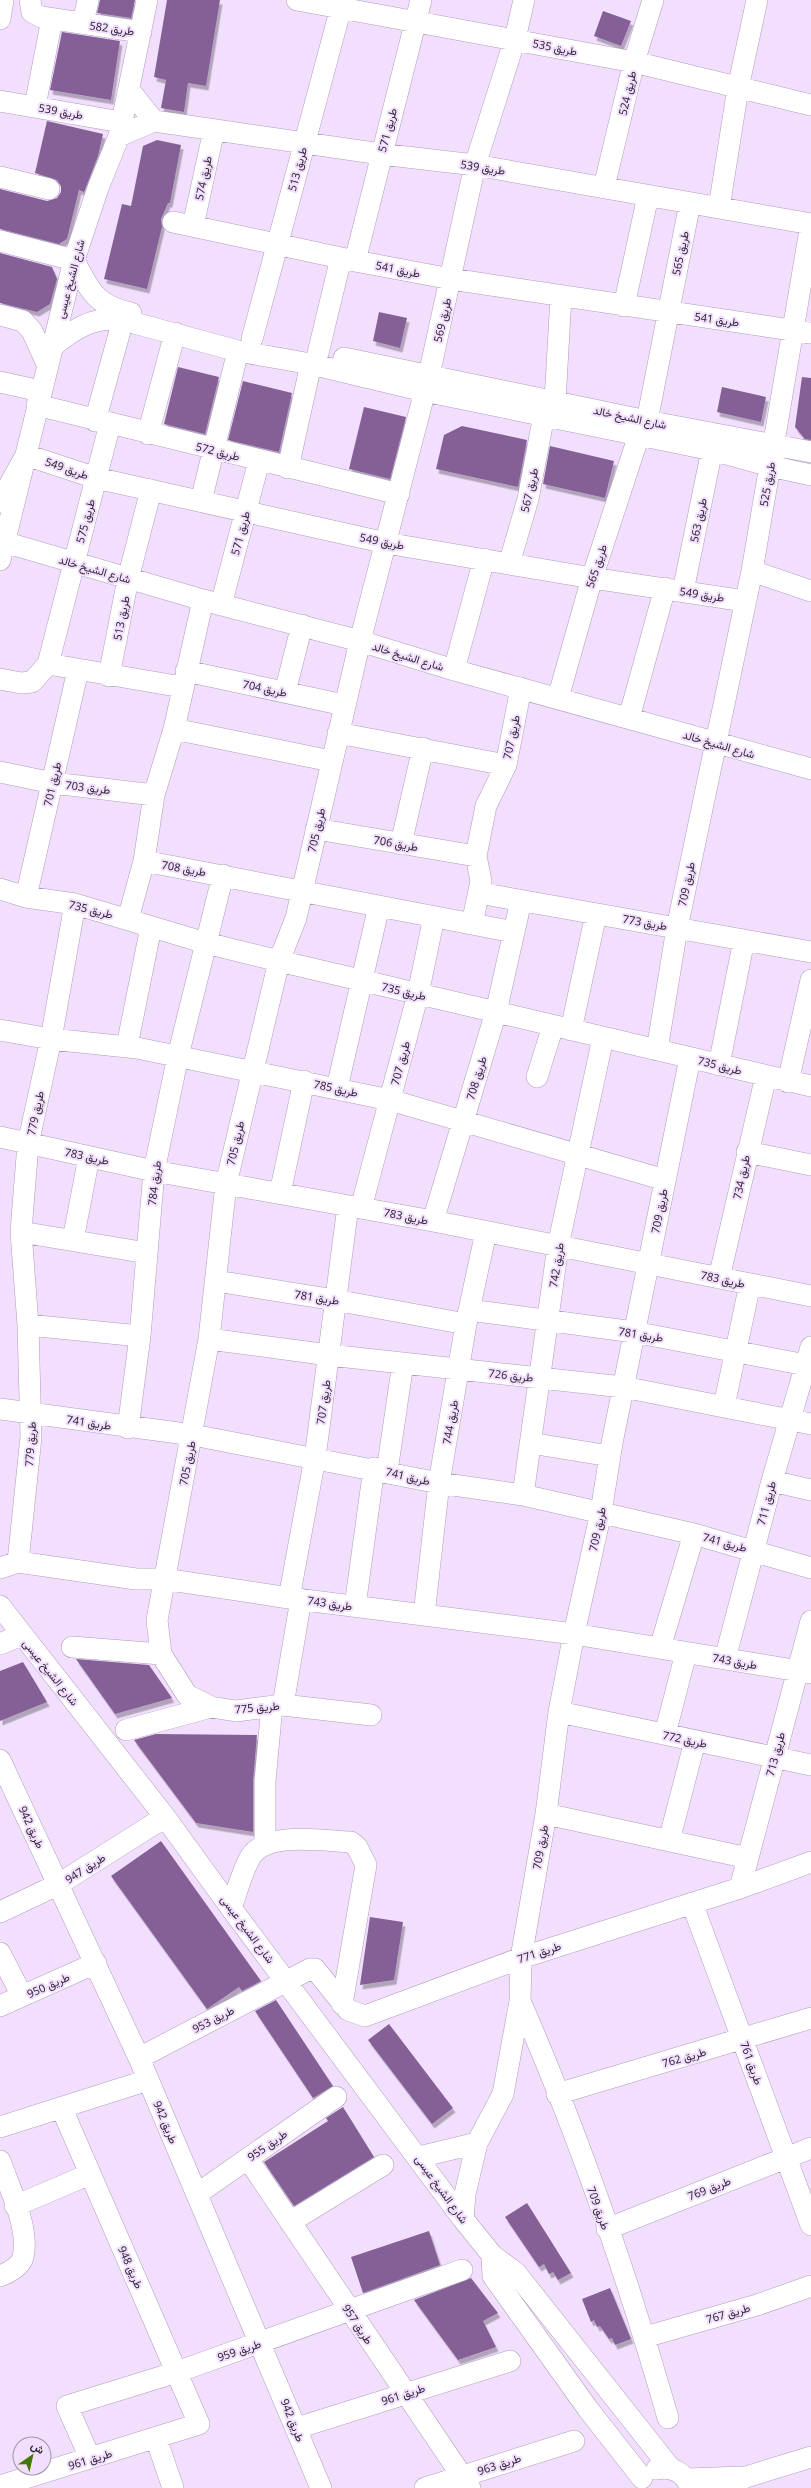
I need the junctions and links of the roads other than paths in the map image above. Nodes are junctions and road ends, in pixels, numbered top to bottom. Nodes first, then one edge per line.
1 (3, 0) edge
2 (88, 0) edge
3 (147, 0) edge
4 (297, 0) edge
5 (421, 0) edge
6 (524, 0) edge
7 (653, 0) edge
8 (757, 0) edge
9 (342, 4) edge
10 (31, 6) edge
11 (0, 19) edge
12 (52, 19) junction
13 (82, 23) junction
14 (415, 23) junction
15 (141, 32) junction
16 (515, 38) junction
17 (634, 62) junction
18 (738, 88) junction
19 (130, 91) junction
20 (0, 101) edge
21 (811, 105) edge
22 (34, 106) junction
23 (154, 121) junction
24 (120, 129) junction
25 (214, 130) junction
26 (304, 143) junction
27 (381, 154) junction
28 (475, 165) junction
29 (0, 176) edge
30 (604, 187) junction
31 (49, 189) dead end
32 (648, 196) junction
33 (690, 203) junction
34 (719, 208) junction
35 (183, 224) joint
36 (811, 224) edge
37 (0, 241) edge
38 (277, 244) junction
39 (74, 260) junction
40 (348, 260) junction
41 (451, 279) junction
42 (561, 297) junction
43 (624, 306) junction
44 (668, 312) junction
45 (0, 315) edge
46 (123, 320) junction
47 (802, 332) edge
48 (175, 333) junction
49 (245, 345) junction
50 (49, 355) junction
51 (315, 359) junction
52 (0, 382) edge
53 (427, 383) junction
54 (39, 398) junction
55 (550, 408) junction
56 (102, 423) junction
57 (643, 428) junction
58 (148, 434) junction
59 (774, 444) junction
60 (214, 450) junction
61 (712, 450) junction
62 (811, 452) edge
63 (26, 455) junction
64 (259, 461) junction
65 (770, 466) junction
66 (288, 468) junction
67 (811, 475) edge
68 (96, 478) junction
69 (151, 490) junction
70 (399, 494) junction
71 (200, 501) junction
72 (0, 502) edge
73 (246, 512) junction
74 (386, 543) junction
75 (2, 551) edge
76 (484, 559) junction
77 (74, 563) junction
78 (509, 564) junction
79 (752, 571) junction
80 (592, 578) junction
81 (128, 579) junction
82 (674, 590) junction
83 (811, 592) edge
84 (745, 601) junction
85 (212, 602) junction
86 (302, 625) junction
87 (360, 641) junction
88 (48, 664) junction
89 (78, 670) junction
90 (454, 670) junction
91 (109, 676) junction
92 (0, 679) edge
93 (184, 679) junction
94 (522, 688) junction
95 (285, 692) junction
96 (558, 698) junction
97 (344, 705) junction
98 (629, 718) junction
99 (174, 729) junction
100 (338, 733) junction
101 (716, 743) junction
102 (423, 748) junction
103 (331, 761) junction
104 (506, 765) junction
105 (811, 769) edge
106 (0, 772) edge
107 (53, 783) junction
108 (154, 795) junction
109 (316, 829) junction
110 (401, 844) junction
111 (476, 856) junction
112 (144, 861) junction
113 (223, 875) junction
114 (0, 889) edge
115 (302, 891) junction
116 (479, 893) junction
117 (26, 897) junction
118 (521, 901) junction
119 (75, 904) junction
120 (379, 906) junction
121 (596, 914) junction
122 (434, 916) junction
123 (128, 919) junction
124 (472, 924) junction
125 (151, 927) junction
126 (677, 928) junction
127 (514, 932) junction
128 (744, 940) junction
129 (206, 943) junction
130 (811, 952) edge
131 (279, 961) junction
132 (811, 980) edge
133 (362, 981) junction
134 (418, 994) junction
135 (496, 1012) junction
136 (562, 1028) junction
137 (0, 1030) edge
138 (603, 1038) junction
139 (51, 1039) junction
140 (127, 1046) junction
141 (657, 1050) junction
142 (178, 1056) junction
143 (690, 1058) junction
144 (720, 1065) junction
145 (253, 1070) junction
146 (766, 1076) junction
147 (537, 1077) dead end
148 (304, 1081) junction
149 (788, 1082) junction
150 (811, 1086) edge
151 (337, 1088) junction
152 (390, 1100) junction
153 (463, 1120) junction
154 (0, 1137) edge
155 (28, 1144) junction
156 (747, 1152) junction
157 (578, 1154) junction
158 (88, 1157) junction
159 (811, 1165) edge
160 (154, 1171) junction
161 (665, 1180) junction
162 (226, 1184) junction
163 (280, 1194) junction
164 (355, 1207) junction
165 (433, 1221) junction
166 (21, 1232) junction
167 (486, 1232) junction
168 (73, 1240) junction
169 (558, 1246) junction
170 (147, 1253) junction
171 (648, 1263) junction
172 (719, 1278) junction
173 (216, 1281) junction
174 (750, 1284) junction
175 (811, 1296) edge
176 (335, 1300) junction
177 (468, 1317) junction
178 (548, 1321) junction
179 (28, 1325) junction
180 (634, 1332) junction
181 (140, 1336) junction
182 (209, 1339) junction
183 (736, 1352) junction
184 (329, 1355) junction
185 (809, 1359) edge
186 (403, 1363) junction
187 (459, 1370) junction
188 (539, 1378) junction
189 (623, 1387) junction
190 (724, 1406) junction
191 (0, 1409) edge
192 (32, 1413) junction
193 (790, 1419) junction
194 (811, 1424) edge
195 (128, 1428) junction
196 (193, 1435) junction
197 (530, 1443) junction
198 (610, 1456) junction
199 (315, 1458) junction
200 (380, 1470) junction
201 (772, 1481) junction
202 (439, 1483) junction
203 (811, 1490) edge
204 (523, 1495) junction
205 (601, 1512) junction
206 (694, 1534) junction
207 (754, 1550) junction
208 (9, 1565) edge
209 (811, 1568) edge
210 (164, 1579) junction
211 (295, 1598) junction
212 (0, 1606) edge
213 (355, 1606) junction
214 (424, 1615) junction
215 (811, 1621) edge
216 (574, 1634) junction
217 (21, 1635) junction
218 (0, 1644) edge
219 (72, 1647) dead end
220 (660, 1648) junction
221 (686, 1653) junction
222 (162, 1654) junction
223 (725, 1659) junction
224 (804, 1673) edge
225 (277, 1705) junction
226 (210, 1707) junction
227 (559, 1712) junction
228 (371, 1715) dead end
229 (126, 1730) dead end
230 (665, 1734) junction
231 (695, 1741) junction
232 (775, 1758) junction
233 (0, 1760) edge
234 (811, 1765) edge
235 (6, 1786) edge
236 (546, 1814) junction
237 (165, 1816) junction
238 (669, 1841) junction
239 (266, 1844) junction
240 (748, 1858) junction
241 (811, 1862) edge
242 (59, 1884) junction
243 (740, 1888) junction
244 (692, 1902) junction
245 (231, 1908) junction
246 (0, 1912) edge
247 (0, 1953) edge
248 (521, 1958) junction
249 (96, 1963) junction
250 (325, 1979) junction
251 (287, 1981) junction
252 (22, 1996) junction
253 (300, 1999) junction
254 (520, 2001) junction
255 (342, 2004) junction
256 (0, 2006) edge
257 (811, 2018) edge
258 (744, 2039) junction
259 (139, 2058) junction
260 (148, 2080) junction
261 (557, 2094) junction
262 (336, 2097) dead end
263 (62, 2109) junction
264 (0, 2127) edge
265 (477, 2143) junction
266 (811, 2148) edge
267 (419, 2157) junction
268 (787, 2157) junction
269 (248, 2159) junction
270 (0, 2161) edge
271 (383, 2165) dead end
272 (90, 2174) junction
273 (197, 2194) junction
274 (15, 2206) junction
275 (463, 2219) junction
276 (290, 2222) junction
277 (811, 2225) edge
278 (607, 2229) junction
279 (492, 2255) junction
280 (462, 2270) dead end
281 (0, 2276) edge
282 (811, 2286) edge
283 (350, 2311) junction
284 (644, 2337) junction
285 (261, 2342) junction
286 (510, 2361) dead end
287 (177, 2372) junction
288 (406, 2393) junction
289 (668, 2418) dead end
290 (199, 2424) joint
291 (297, 2428) junction
292 (156, 2438) junction
293 (574, 2441) dead end
294 (811, 2457) edge
295 (90, 2458) junction
296 (746, 2477) junction
297 (683, 2478) edge
298 (466, 2482) edge
299 (639, 2483) edge
300 (0, 2486) edge
301 (173, 2488) edge
302 (321, 2488) edge
303 (425, 2488) edge
304 (725, 2488) edge

1 - 11 street
2 - 13 street, طريق 582
3 - 15 street, شارع الشيخ عيسى
4 - 9 street, طريق 535
5 - 14 street, طريق 571
6 - 16 street, طريق 569
7 - 17 street, طريق 524
8 - 18 street
9 - 14 street, طريق 535
9 - 26 street, طريق 513
10 - 12 street, طريق 582
12 - 13 street, طريق 582
12 - 22 street
13 - 15 street, طريق 582
14 - 16 street, طريق 535
14 - 27 street, طريق 571
15 - 19 street, شارع الشيخ عيسى
16 - 17 street, طريق 535
16 - 28 street, طريق 569
17 - 18 street, طريق 535
17 - 30 street, طريق 524
18 - 21 street, طريق 535
18 - 34 street
19 - 23 street
19 - 24 street, شارع الشيخ عيسى
20 - 22 street, طريق 539
22 - 24 street, طريق 539
23 - 24 street
23 - 25 street, طريق 539
24 - 39 street, شارع الشيخ عيسى
25 - 26 street, طريق 539
25 - 35 street, طريق 574
26 - 27 street, طريق 539
26 - 38 street, طريق 513
27 - 28 street, طريق 539
27 - 40 street, طريق 571
28 - 30 street, طريق 539
28 - 41 street, طريق 569
29 - 31 street
30 - 32 street, طريق 539
32 - 33 street, طريق 539
32 - 43 street
33 - 34 street, طريق 539
33 - 44 street, طريق 565
34 - 36 street, طريق 539
35 - 38 street, طريق 541
36 - 47 street, طريق 525
37 - 39 street
38 - 40 street, طريق 541
38 - 49 street, طريق 513
39 - 49 street, شارع الشيخ خالد
39 - 50 street, شارع الشيخ عيسى
40 - 41 street, طريق 541
40 - 51 street, طريق 571
41 - 42 street, طريق 541
41 - 53 street, طريق 569
42 - 43 street, طريق 541
42 - 55 street, طريق 567
43 - 44 street, طريق 541
44 - 47 street, طريق 541
44 - 57 street, طريق 565
45 - 50 street
46 - 48 street, شارع الشيخ خالد
46 - 50 street, شارع الشيخ خالد
46 - 56 street, طريق 575
47 - 59 street, طريق 525
48 - 49 street, شارع الشيخ خالد
48 - 58 street
49 - 51 street, شارع الشيخ خالد
49 - 60 street, طريق 513
50 - 54 street, شارع الشيخ عيسى
51 - 53 street, شارع الشيخ خالد
51 - 66 street, طريق 571
52 - 54 street, طريق 572
53 - 55 street, شارع الشيخ خالد
53 - 70 street, طريق 569
54 - 56 street, طريق 572
54 - 63 street, شارع الشيخ عيسى
55 - 57 street, شارع الشيخ خالد
55 - 78 street, طريق 567
56 - 58 street, طريق 572
56 - 68 street, طريق 575
57 - 59 street, شارع الشيخ خالد
57 - 61 street, شارع الشيخ خالد
57 - 80 street, طريق 565
58 - 60 street, طريق 572
59 - 62 street, شارع الشيخ خالد
59 - 65 street, طريق 525
60 - 64 street, طريق 572
60 - 71 street, طريق 513
61 - 65 street, شارع الشيخ خالد
61 - 82 street, طريق 563
63 - 68 street, طريق 549
63 - 72 street
63 - 75 street, شارع الشيخ عيسى
64 - 66 street, طريق 572
64 - 73 street, طريق 571
65 - 67 street, شارع الشيخ خالد
65 - 79 street, طريق 525
66 - 70 street, طريق 572
68 - 69 street, طريق 549
68 - 77 street, طريق 575
69 - 71 street, طريق 549
69 - 81 street, طريق 513
70 - 74 street, طريق 569
71 - 73 street, طريق 549
73 - 74 street, طريق 549
73 - 85 street, طريق 571
74 - 76 street, طريق 549
74 - 87 street, طريق 569
75 - 77 street, شارع الشيخ خالد
76 - 78 street, طريق 549
76 - 90 street
77 - 81 street, شارع الشيخ خالد
77 - 88 street, طريق 575
78 - 80 street, طريق 549
79 - 83 street
79 - 84 street, طريق 525
80 - 82 street, طريق 549
80 - 96 street, طريق 565
81 - 85 street, شارع الشيخ خالد
81 - 91 street, طريق 513
82 - 84 street, طريق 549
82 - 98 street, طريق 563
84 - 101 street, طريق 525
85 - 86 street, شارع الشيخ خالد
85 - 93 street, طريق 571
86 - 87 street, شارع الشيخ خالد
86 - 95 street
87 - 90 street, شارع الشيخ خالد
87 - 97 street, طريق 705
88 - 89 street
88 - 92 street
89 - 91 street
89 - 107 street, طريق 701
90 - 94 street, شارع الشيخ خالد
91 - 93 street
93 - 95 street, طريق 704
93 - 99 street, طريق 571
94 - 96 street, شارع الشيخ خالد
94 - 104 street, طريق 707
95 - 97 street, طريق 704
96 - 98 street, شارع الشيخ خالد
97 - 100 street, طريق 705
98 - 101 street, شارع الشيخ خالد
99 - 103 street
99 - 108 street, طريق 571
100 - 102 street
100 - 103 street, طريق 705
101 - 105 street, شارع الشيخ خالد
101 - 126 street, طريق 709
102 - 104 street
102 - 110 street
103 - 109 street, طريق 705
104 - 111 street, طريق 707
106 - 107 street, طريق 703
107 - 108 street, طريق 703
107 - 117 street, طريق 701
108 - 112 street, طريق 571
109 - 110 street, طريق 706
109 - 115 street, طريق 705
110 - 111 street, طريق 706
111 - 116 street, طريق 707
112 - 113 street, طريق 708
112 - 123 street, طريق 571
113 - 115 street, طريق 708
113 - 129 street
114 - 117 street, طريق 735
115 - 120 street, طريق 708
115 - 131 street, طريق 705
116 - 118 street, طريق 773
116 - 124 street, طريق 707
117 - 119 street, طريق 735
118 - 121 street, طريق 773
118 - 127 street, طريق 708
119 - 123 street, طريق 735
119 - 139 street, طريق 779
120 - 122 street, طريق 708
120 - 133 street
121 - 126 street, طريق 773
121 - 136 street
122 - 124 street, طريق 708
122 - 134 street, طريق 707
123 - 125 street, طريق 735
124 - 127 street, طريق 708
125 - 129 street, طريق 735
125 - 140 street
126 - 128 street, طريق 773
126 - 141 street, طريق 709
127 - 135 street, طريق 708
128 - 130 street, طريق 773
128 - 144 street
129 - 131 street, طريق 735
129 - 142 street, طريق 784
131 - 133 street, طريق 735
131 - 145 street, طريق 705
132 - 149 street
133 - 134 street, طريق 735
133 - 151 street
134 - 135 street, طريق 735
134 - 152 street, طريق 707
135 - 136 street, طريق 735
135 - 153 street, طريق 708
136 - 138 street, طريق 735
136 - 147 street
137 - 139 street, طريق 785
138 - 141 street, طريق 735
138 - 157 street, طريق 742
139 - 140 street, طريق 785
139 - 155 street, طريق 779
140 - 142 street, طريق 785
141 - 143 street, طريق 735
142 - 145 street, طريق 785
142 - 160 street, طريق 784
143 - 144 street, طريق 735
143 - 161 street, طريق 709
144 - 146 street, طريق 735
145 - 148 street, طريق 785
145 - 162 street, طريق 705
146 - 149 street, طريق 735
146 - 156 street, طريق 734
148 - 151 street, طريق 785
148 - 163 street
149 - 150 street, طريق 735
151 - 152 street, طريق 785
152 - 153 street, طريق 785
152 - 164 street, طريق 707
153 - 157 street, طريق 785
153 - 165 street, طريق 708
154 - 155 street, طريق 783
155 - 158 street, طريق 783
155 - 166 street, طريق 779
156 - 159 street
156 - 172 street, طريق 734
157 - 161 street, طريق 785
157 - 169 street, طريق 742
158 - 160 street, طريق 783
158 - 168 street
160 - 162 street, طريق 783
160 - 170 street, طريق 784
161 - 171 street, طريق 709
162 - 163 street, طريق 783
162 - 173 street, طريق 705
163 - 164 street, طريق 783
164 - 165 street, طريق 783
164 - 176 street, طريق 707
165 - 167 street, طريق 783
166 - 168 street
166 - 179 street, طريق 779
167 - 169 street, طريق 783
167 - 177 street, طريق 744
168 - 170 street
169 - 171 street, طريق 783
169 - 178 street, طريق 742
170 - 181 street, طريق 784
171 - 172 street, طريق 783
171 - 180 street, طريق 709
172 - 174 street, طريق 783
173 - 176 street, طريق 781
173 - 182 street, طريق 705
174 - 175 street, طريق 783
174 - 183 street
176 - 177 street, طريق 781
176 - 184 street, طريق 707
177 - 178 street, طريق 781
177 - 187 street, طريق 744
178 - 180 street, طريق 781
178 - 188 street, طريق 742
179 - 181 street
179 - 192 street, طريق 779
180 - 183 street, طريق 781
180 - 189 street, طريق 709
181 - 195 street, طريق 784
182 - 184 street, طريق 726
182 - 196 street, طريق 705
183 - 185 street, طريق 781
183 - 190 street
184 - 186 street, طريق 726
184 - 199 street, طريق 707
185 - 193 street, طريق 711
186 - 187 street, طريق 726
186 - 200 street
187 - 188 street, طريق 726
187 - 202 street, طريق 744
188 - 189 street, طريق 726
188 - 197 street, طريق 742
189 - 190 street, طريق 726
189 - 198 street, طريق 709
190 - 193 street, طريق 726
191 - 192 street, طريق 741
192 - 195 street, طريق 741
192 - 208 street, طريق 779
193 - 194 street, طريق 726
193 - 201 street, طريق 711
195 - 196 street, طريق 741
196 - 199 street, طريق 741
196 - 210 street, طريق 705
197 - 198 street
197 - 204 street, طريق 742
198 - 205 street, طريق 709
199 - 200 street, طريق 741
199 - 211 street, طريق 707
200 - 202 street, طريق 741
200 - 213 street
201 - 203 street
201 - 207 street, طريق 711
202 - 204 street, طريق 741
202 - 214 street, طريق 744
204 - 205 street, طريق 741
205 - 206 street, طريق 741
205 - 216 street, طريق 709
206 - 207 street, طريق 741
206 - 220 street
207 - 209 street, طريق 741
207 - 223 street, طريق 711
208 - 210 street, طريق 743
210 - 211 street, طريق 743
210 - 222 street, طريق 705
211 - 213 street, طريق 743
211 - 225 street, طريق 707
212 - 217 street, شارع الشيخ عيسى
213 - 214 street, طريق 743
214 - 216 street, طريق 743
215 - 224 street, طريق 713
216 - 220 street, طريق 743
216 - 227 street, طريق 709
217 - 218 street
217 - 237 street, شارع الشيخ عيسى
219 - 222 street
220 - 221 street, طريق 743
221 - 223 street, طريق 743
221 - 230 street
222 - 226 street, طريق 775
223 - 224 street, طريق 743
224 - 232 street, طريق 713
225 - 226 street, طريق 775
225 - 228 street, طريق 775
225 - 239 street, طريق 707
226 - 229 street
227 - 230 street, طريق 772
227 - 236 street, طريق 709
230 - 231 street, طريق 772
231 - 232 street, طريق 772
231 - 238 street
232 - 234 street, طريق 772
232 - 240 street, طريق 713
233 - 235 street, طريق 942
235 - 242 street, طريق 942
236 - 238 street
236 - 248 street, طريق 709
237 - 242 street, طريق 947
237 - 245 street, شارع الشيخ عيسى
238 - 240 street
239 - 245 street
239 - 255 street
240 - 243 street, طريق 713
241 - 243 street, طريق 771
242 - 246 street, طريق 947
242 - 249 street, طريق 942
243 - 244 street, طريق 771
244 - 248 street, طريق 771
244 - 258 street, طريق 761
245 - 251 street, شارع الشيخ عيسى
247 - 252 street
248 - 254 street, طريق 709
248 - 255 street, طريق 771
249 - 252 street, طريق 950
249 - 259 street, طريق 942
250 - 251 street, طريق 771
250 - 253 street
250 - 255 street, طريق 771
251 - 253 street, شارع الشيخ عيسى
251 - 259 street, طريق 953
252 - 256 street, طريق 950
253 - 267 street, شارع الشيخ عيسى
254 - 261 street, طريق 709
254 - 265 street, طريق 709
257 - 258 street, طريق 762
258 - 261 street, طريق 762
258 - 268 street, طريق 761
259 - 260 street, طريق 942
260 - 263 street
260 - 273 street, طريق 942
261 - 278 street, طريق 709
262 - 269 street, طريق 955
263 - 264 street
263 - 272 street, طريق 948
265 - 267 street
265 - 275 street, طريق 709
266 - 268 street, طريق 769
267 - 275 street, شارع الشيخ عيسى
268 - 277 street, طريق 761
268 - 278 street, طريق 769
269 - 273 street, طريق 955
269 - 276 street, طريق 957
270 - 274 street
271 - 276 street
272 - 274 street
272 - 287 street, طريق 948
273 - 285 street, طريق 942
274 - 281 street
275 - 279 street, شارع الشيخ عيسى
276 - 283 street, طريق 957
278 - 284 street, طريق 709
279 - 297 street, شارع الشيخ عيسى
279 - 299 street
280 - 283 street, طريق 959
282 - 284 street, طريق 767
283 - 285 street, طريق 959
283 - 288 street, طريق 957
284 - 289 street, طريق 709
285 - 287 street, طريق 959
285 - 291 street, طريق 942
286 - 288 street, طريق 961
287 - 290 street, طريق 948
287 - 295 street, طريق 959
288 - 291 street, طريق 961
288 - 298 street, طريق 957
290 - 292 street, طريق 961
291 - 302 street, طريق 942
292 - 295 street, طريق 961
292 - 301 street
293 - 298 street, طريق 963
294 - 296 street
295 - 300 street, طريق 961
296 - 297 street
296 - 304 street
297 - 299 street
298 - 303 street, طريق 963

